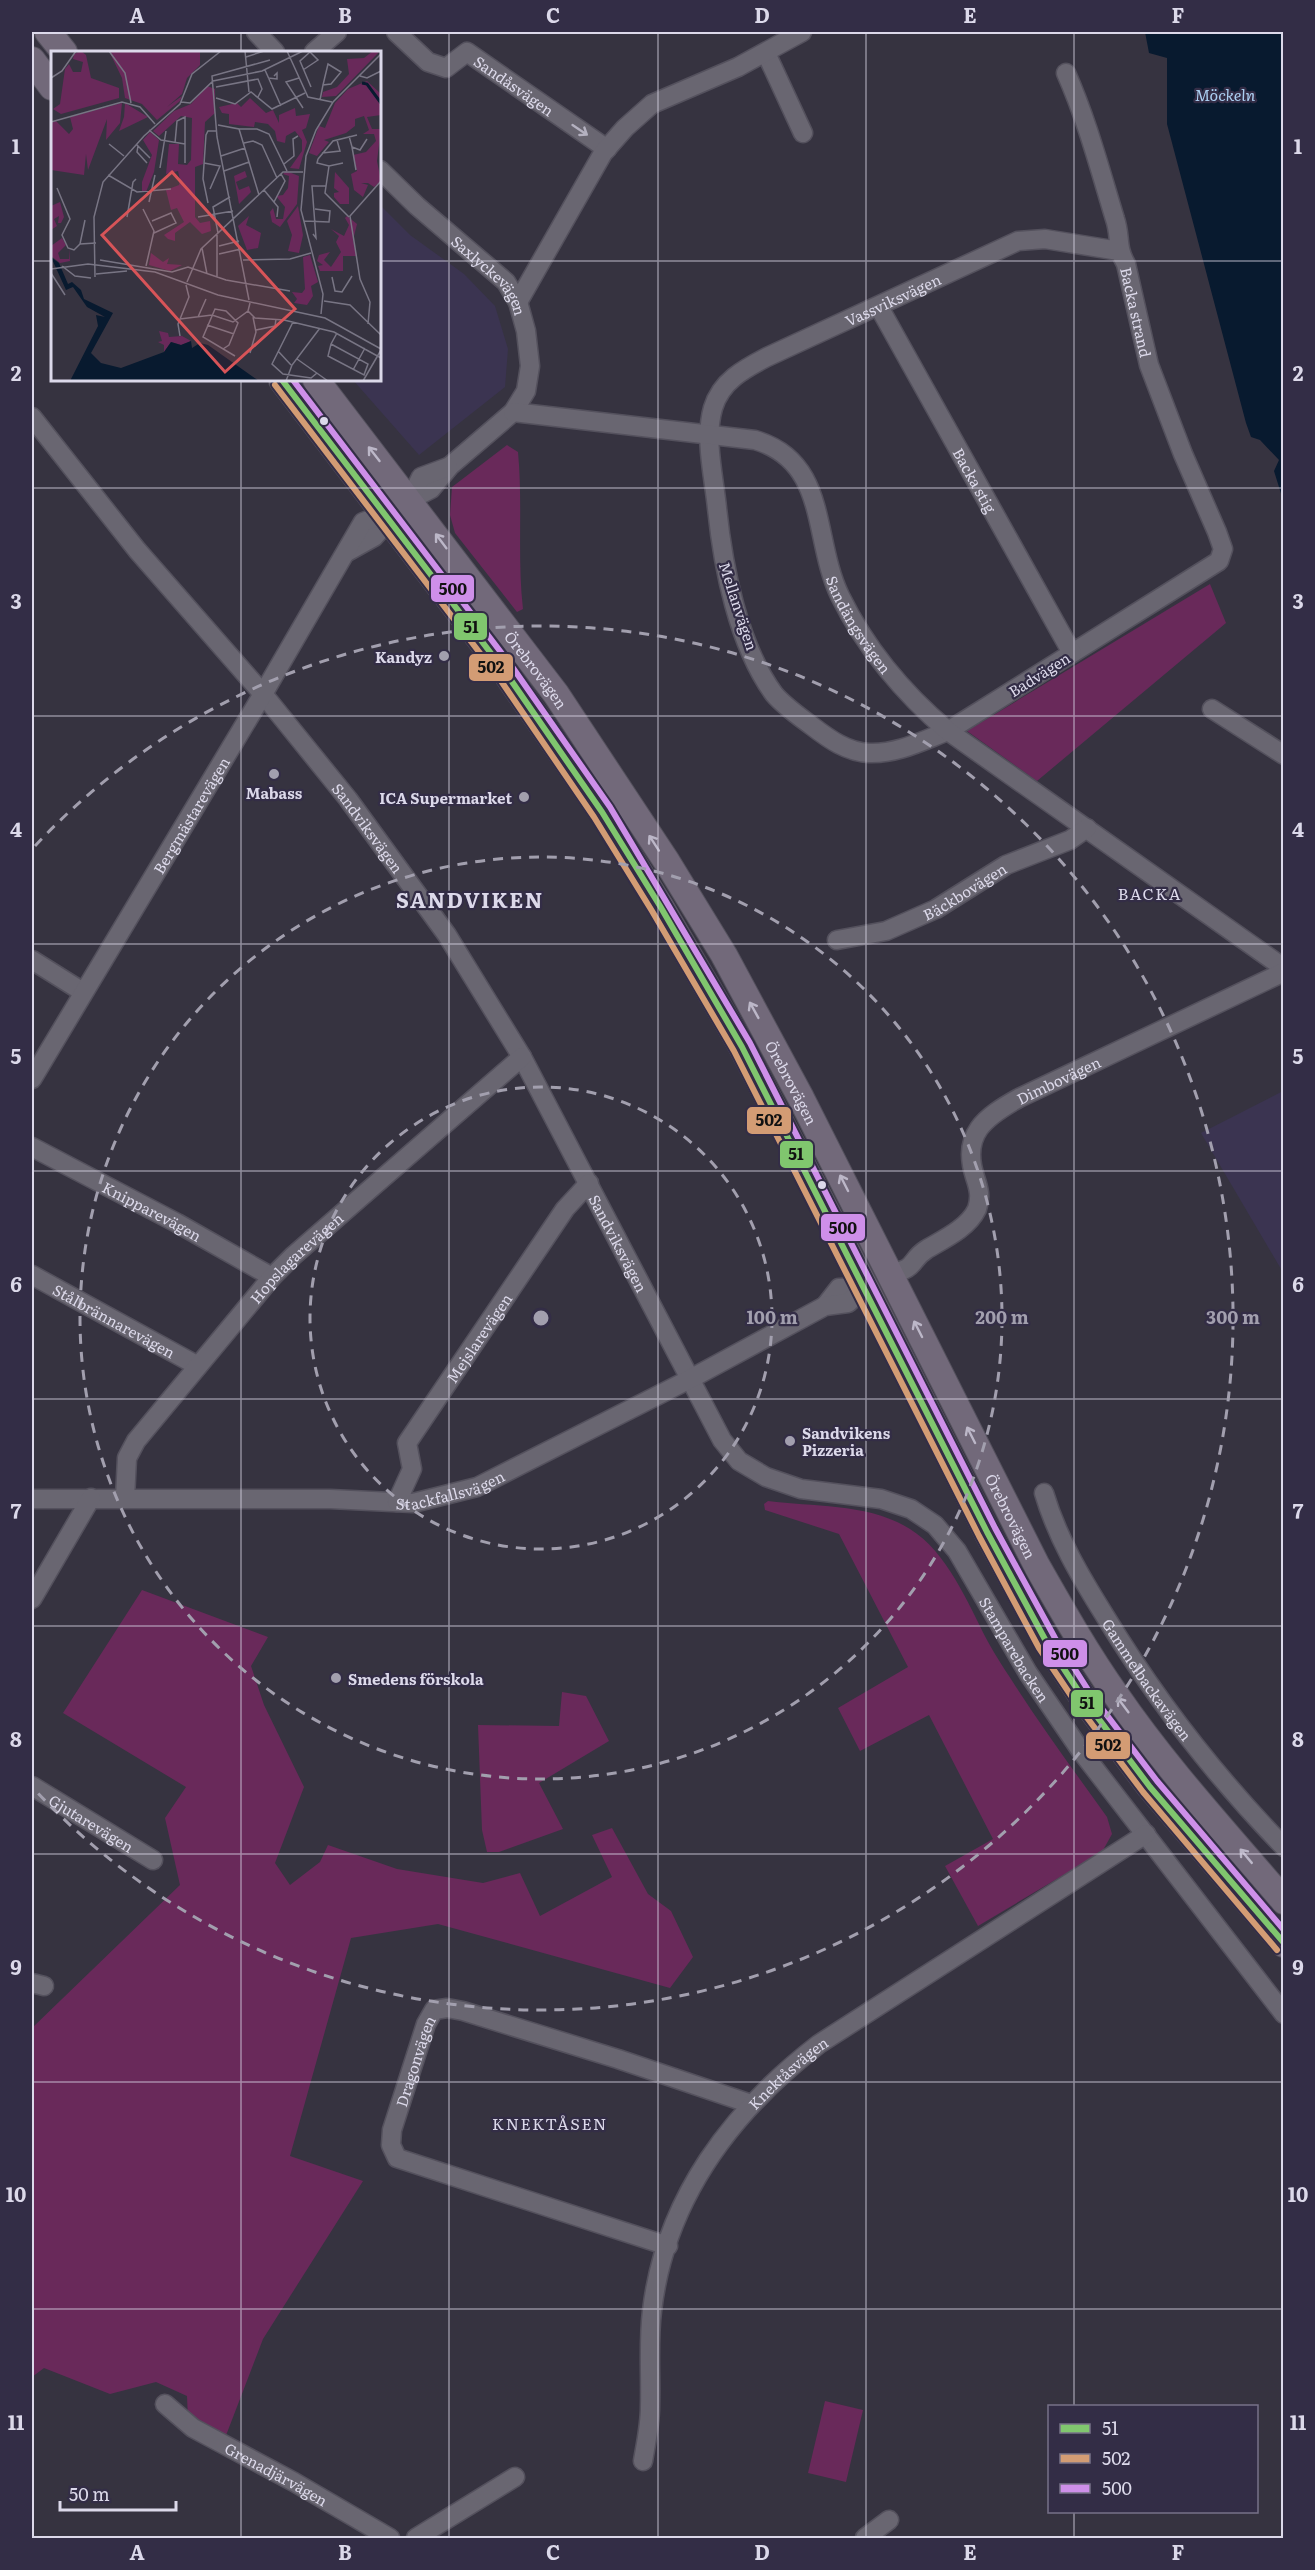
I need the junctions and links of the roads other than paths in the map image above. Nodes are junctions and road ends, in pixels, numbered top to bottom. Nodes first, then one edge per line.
1 (48, 32) edge
2 (256, 32) edge
3 (337, 32) edge
4 (396, 32) edge
5 (802, 32) edge
6 (63, 51) edge
7 (273, 51) edge
8 (315, 51) edge
9 (766, 53) junction
10 (32, 60) edge
11 (1066, 73) dead end
12 (51, 86) edge
13 (803, 133) dead end
14 (607, 149) junction
15 (381, 171) edge
16 (1119, 251) junction
17 (518, 302) junction
18 (879, 307) junction
19 (283, 381) edge
20 (317, 381) edge
21 (513, 412) junction
22 (32, 417) edge
23 (710, 434) junction
24 (410, 500) junction
25 (390, 519) junction
26 (1223, 549) joint
27 (1072, 653) junction
28 (263, 694) junction
29 (1212, 709) dead end
30 (948, 731) junction
31 (836, 744) joint
32 (1284, 755) edge
33 (1087, 828) junction
34 (837, 940) dead end
35 (32, 960) edge
36 (1284, 970) edge
37 (84, 992) junction
38 (522, 1057) junction
39 (32, 1079) edge
40 (32, 1147) edge
41 (589, 1183) junction
42 (890, 1273) junction
43 (32, 1275) edge
44 (272, 1277) junction
45 (865, 1287) junction
46 (198, 1366) junction
47 (692, 1378) junction
48 (1044, 1493) dead end
49 (91, 1498) junction
50 (125, 1498) junction
51 (32, 1499) edge
52 (397, 1502) junction
53 (32, 1599) edge
54 (32, 1786) edge
55 (1146, 1834) junction
56 (1284, 1848) edge
57 (153, 1860) dead end
58 (1284, 1901) edge
59 (1284, 1944) edge
60 (1284, 2014) edge
61 (750, 2104) junction
62 (668, 2246) junction
63 (165, 2403) dead end
64 (643, 2461) dead end
65 (515, 2477) dead end
66 (888, 2520) dead end
67 (390, 2538) edge
68 (416, 2538) edge
69 (865, 2538) edge

1 - 6 highway
2 - 7 street
3 - 8 street
4 -> 14 street, Sandåsvägen
5 - 9 street
9 - 13 street
9 - 14 street
10 - 12 highway
11 - 16 street, Backa strand
14 - 17 street
15 - 17 street, Saxlyckevägen
16 - 18 street, Vassviksvägen
16 - 26 street, Backa strand
17 - 21 street, Saxlyckevägen
18 - 23 street, Vassviksvägen
18 - 27 street, Backa stig
19 - 25 highway, Örebrovägen
24 -> 20 highway, Örebrovägen
21 - 23 street, Sandängsvägen
21 - 24 street
22 - 28 street, Sandviksvägen
23 - 30 street, Sandängsvägen
23 - 31 street, Mellanvägen
24 - 25 highway
42 -> 24 highway, Örebrovägen
25 - 28 street, Bergmästarevägen
25 - 45 highway, Örebrovägen
26 - 27 street, Badvägen
27 - 30 street, Badvägen
28 - 37 street, Bergmästarevägen
28 - 38 street, Sandviksvägen
29 - 32 street
30 - 31 street, Badvägen
30 - 33 street, Sandängsvägen
33 - 34 street, Bäckbovägen
33 - 36 street, Sandängsvägen
35 - 37 street
36 - 42 street, Dimbovägen
37 - 39 street, Bergmästarevägen
38 - 41 street, Sandviksvägen
38 - 44 street, Hopslagarevägen
40 - 44 street, Knipparevägen
41 - 47 street, Sandviksvägen
41 - 52 street, Mejslarevägen
42 - 45 highway
58 -> 42 highway, Örebrovägen
43 - 46 street, Stålbrännarevägen
44 - 46 street, Hopslagarevägen
45 - 47 street, Stackfallsvägen
45 - 59 highway, Örebrovägen
46 - 50 street, Hopslagarevägen
47 - 52 street, Stackfallsvägen
47 - 55 street, Stamparebacken
48 - 56 street, Gammelbackavägen
49 - 50 street, Stackfallsvägen
49 - 51 street, Stackfallsvägen
49 - 53 street
50 - 52 street, Stackfallsvägen
54 - 57 street, Gjutarevägen
55 - 60 street, Stamparebacken
55 - 61 street, Knektåsvägen
61 - 62 street, Knektåsvägen
61 - 62 street, Dragonvägen
62 - 64 street, Knektåsvägen
63 - 67 street, Grenadjärvägen
65 - 68 street
66 - 69 street

